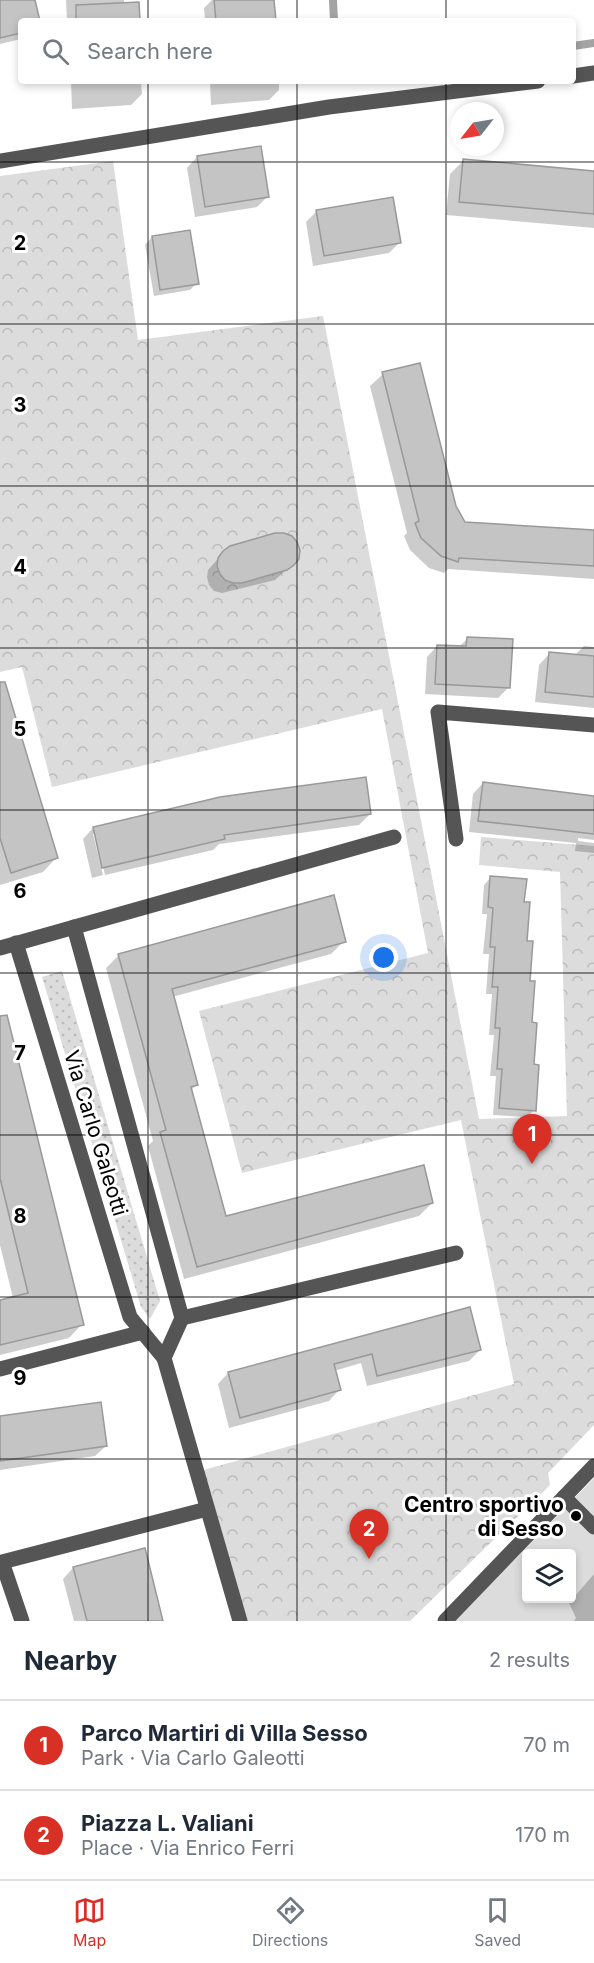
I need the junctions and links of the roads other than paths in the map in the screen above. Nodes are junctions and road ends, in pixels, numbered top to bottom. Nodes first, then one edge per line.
1 (594, 73) edge
2 (576, 76) edge
3 (513, 84) edge
4 (0, 162) edge
5 (594, 726) edge
6 (394, 837) dead end
7 (456, 839) dead end
8 (74, 927) junction
9 (16, 943) junction
10 (0, 948) edge
11 (456, 1253) dead end
12 (182, 1318) junction
13 (143, 1332) junction
14 (164, 1358) junction
15 (0, 1369) edge
16 (594, 1466) edge
17 (564, 1497) junction
18 (207, 1509) junction
19 (594, 1527) edge
20 (22, 1621) edge
21 (240, 1621) edge
22 (445, 1621) edge

1 - 2 street
3 - 4 street
5 - 7 street
6 - 8 street
8 - 9 street
8 - 12 street, Via Carlo Galeotti
9 - 10 street
9 - 13 street, Via Carlo Galeotti
11 - 12 street
12 - 14 street
13 - 14 street, Via Carlo Galeotti
13 - 15 street
14 - 18 street, Via Carlo Galeotti
16 - 17 street
17 - 19 street
17 - 22 street
18 - 20 street
18 - 21 street, Via Carlo Galeotti

